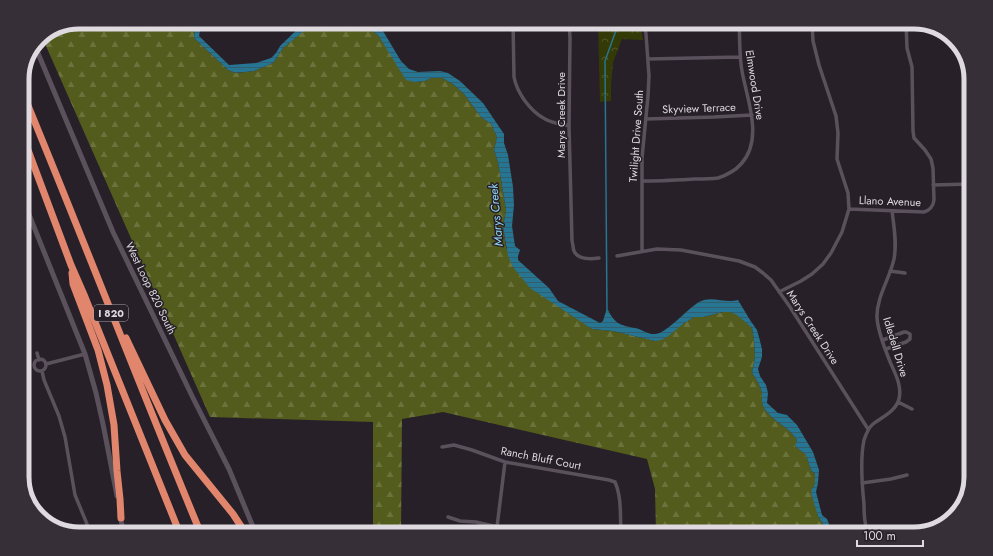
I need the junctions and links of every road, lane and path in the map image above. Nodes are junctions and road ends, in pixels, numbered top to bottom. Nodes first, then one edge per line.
1 (513, 29) edge
2 (570, 29) edge
3 (645, 29) edge
4 (739, 29) edge
5 (812, 29) edge
6 (906, 29) edge
7 (37, 51) edge
8 (740, 56) junction
9 (648, 60) junction
10 (29, 108) edge
11 (752, 115) junction
12 (646, 118) junction
13 (569, 126) junction
14 (29, 153) edge
15 (642, 181) junction
16 (964, 184) edge
17 (933, 185) junction
18 (848, 209) junction
19 (892, 211) junction
20 (29, 216) edge
21 (32, 223) joint
22 (642, 251) junction
23 (618, 256) dead end
24 (600, 258) dead end
25 (71, 265) junction
26 (890, 272) junction
27 (905, 273) dead end
28 (779, 292) junction
29 (117, 327) junction
30 (883, 340) junction
31 (886, 350) junction
32 (37, 353) dead end
33 (85, 354) junction
34 (39, 360) junction
35 (46, 364) junction
36 (42, 371) junction
37 (898, 402) junction
38 (912, 409) dead end
39 (868, 429) junction
40 (442, 447) dead end
41 (505, 462) junction
42 (907, 476) dead end
43 (862, 483) junction
44 (448, 517) dead end
45 (121, 518) junction
46 (88, 527) edge
47 (123, 527) edge
48 (177, 527) edge
49 (198, 527) edge
50 (241, 527) edge
51 (253, 527) edge
52 (497, 527) joint
53 (621, 527) edge
54 (867, 527) edge

1 - 13 street
2 - 13 street, Marys Creek Drive
3 - 9 street, Twilight Drive South
4 - 8 street, Elmwood Drive
5 - 18 street
6 - 17 street
7 - 51 main road, West Loop 820 South
8 - 9 street
8 - 11 street, Elmwood Drive
9 - 12 street, Twilight Drive South
10 - 29 highway, I 820
11 - 12 street, Skyview Terrace
11 - 15 street, Elmwood Drive
12 - 15 street, Twilight Drive South
13 - 24 street, Marys Creek Drive
14 - 25 highway, I 820
15 - 22 street, Twilight Drive South
16 - 17 street, Llano Avenue
17 - 19 street, Llano Avenue
18 - 19 street, Llano Avenue
18 - 28 street
19 - 26 street, Idledell Drive
20 - 21 main road
21 - 33 main road
22 - 23 street, Marys Creek Drive
22 - 28 street, Marys Creek Drive
25 - 45 highway
25 - 48 highway, I 820
26 - 27 street
26 - 30 street, Idledell Drive
28 - 39 street, Marys Creek Drive
29 - 49 highway, I 820
29 - 50 highway
30 - 31 street, Idledell Drive
30 - 31 street
31 - 37 street, Idledell Drive
32 - 34 street
33 - 35 street
33 - 45 main road
34 - 35 street
34 - 36 street
35 - 36 street
36 - 46 street
37 - 38 street
37 - 39 street
39 - 43 street
40 - 41 street, Ranch Bluff Court
41 - 52 street
41 - 53 street, Ranch Bluff Court
42 - 43 street
43 - 54 street
44 - 52 street
45 - 47 main road

